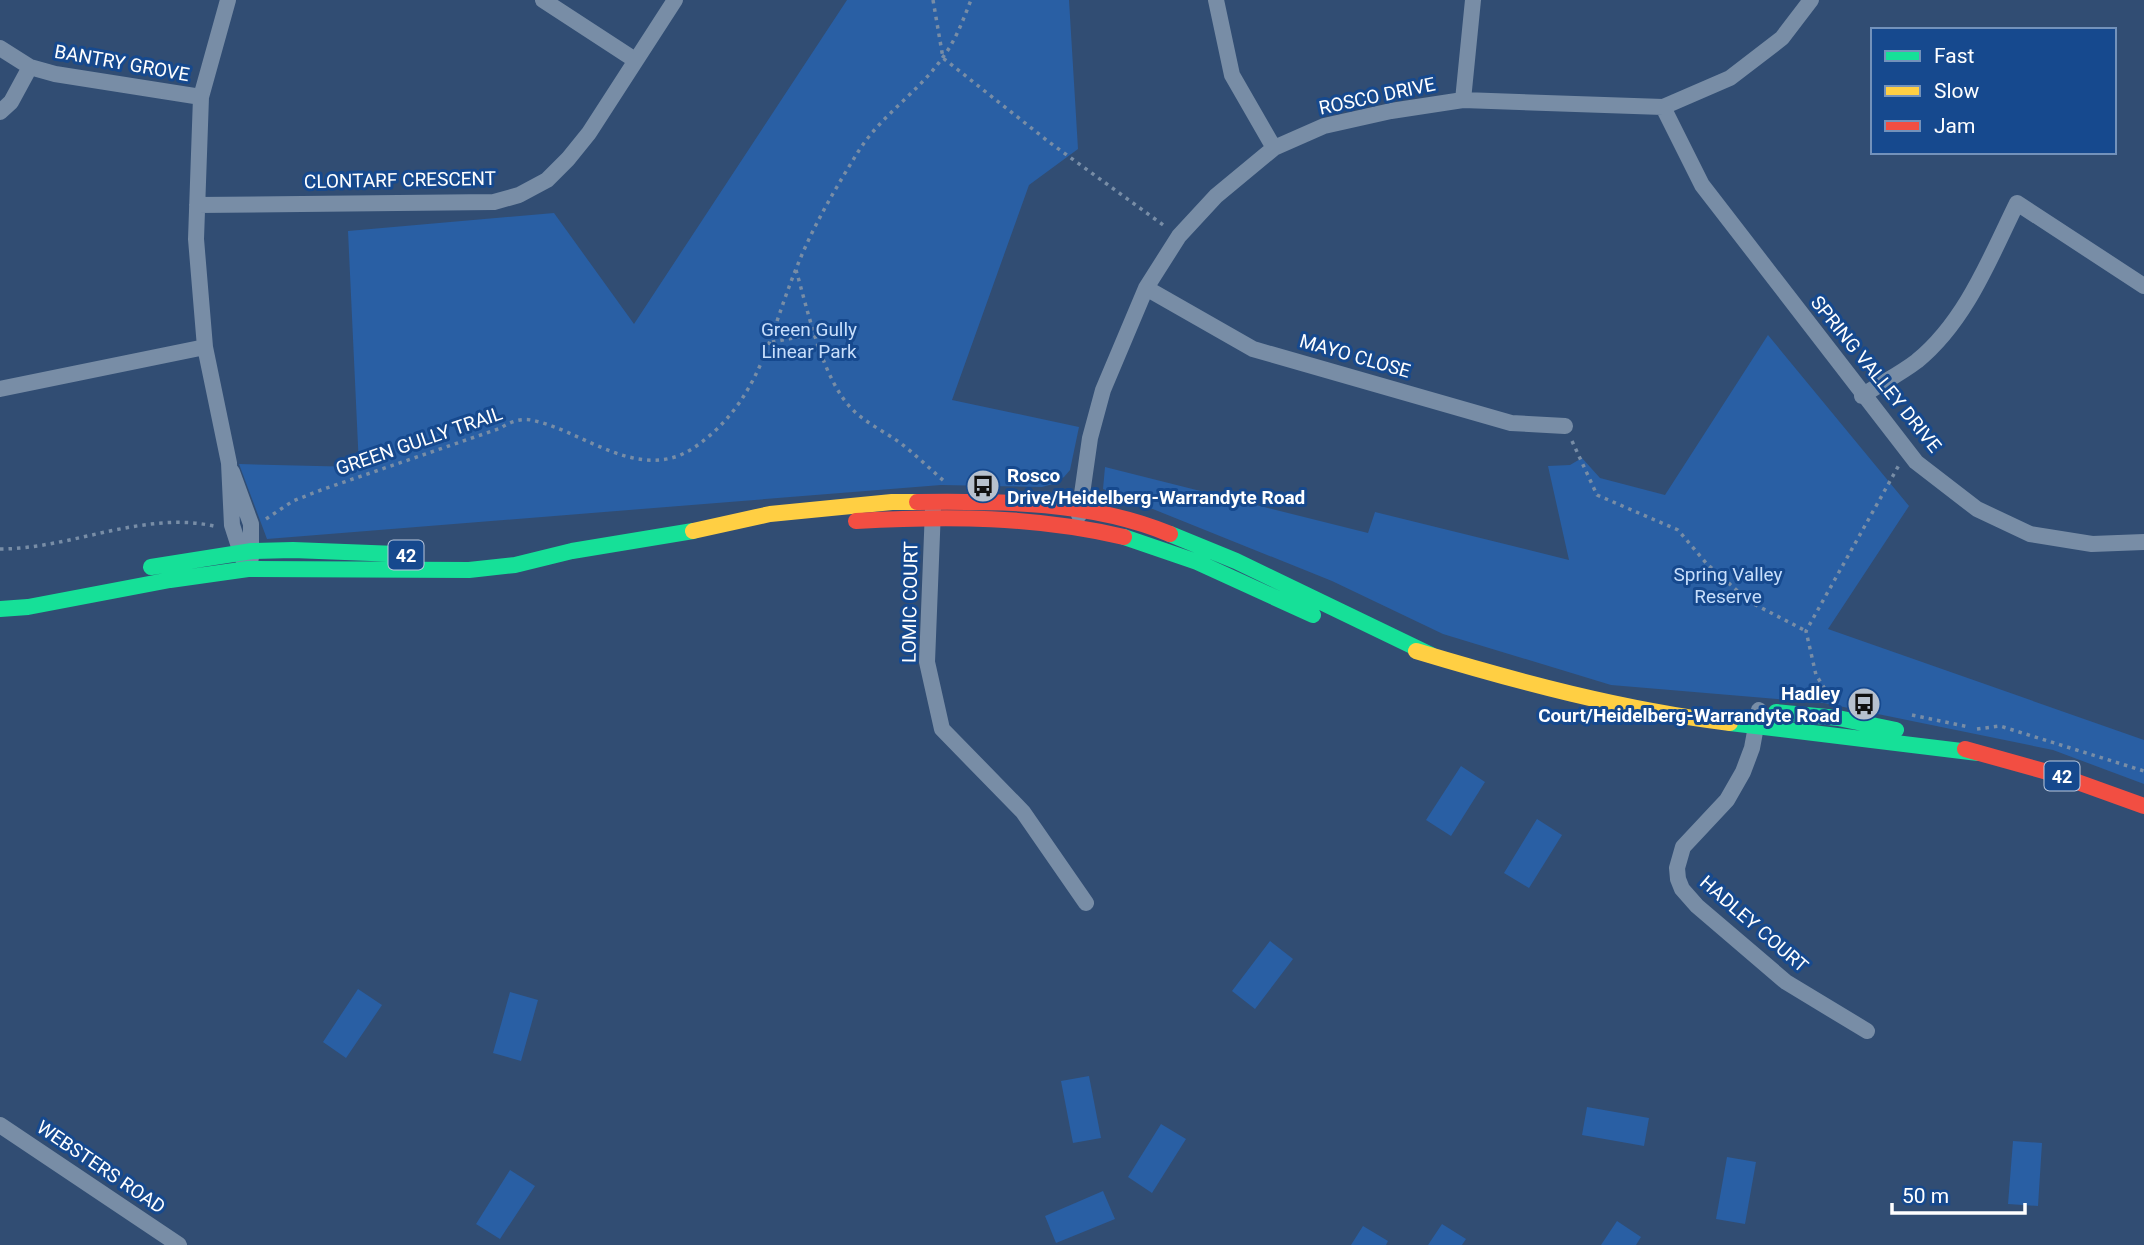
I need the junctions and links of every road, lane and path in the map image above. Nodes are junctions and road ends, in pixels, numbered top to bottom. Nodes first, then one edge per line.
1 (228, 0) edge
2 (543, 0) edge
3 (676, 0) edge
4 (933, 0) edge
5 (971, 0) edge
6 (1216, 0) edge
7 (1474, 0) edge
8 (1811, 0) edge
9 (0, 48) edge
10 (943, 58) junction
11 (635, 60) junction
12 (30, 67) junction
13 (201, 97) junction
14 (1463, 100) junction
15 (1663, 107) junction
16 (0, 112) edge
17 (1274, 148) junction
18 (197, 205) junction
19 (1179, 236) junction
20 (796, 268) junction
21 (2144, 286) edge
22 (1146, 288) junction
23 (814, 334) junction
24 (772, 342) junction
25 (205, 347) junction
26 (0, 389) edge
27 (1862, 396) junction
28 (1565, 426) joint
29 (1907, 451) junction
30 (229, 463) junction
31 (948, 485) dead end
32 (934, 500) junction
33 (1080, 509) junction
34 (933, 518) junction
35 (251, 524) junction
36 (232, 525) junction
37 (1077, 527) junction
38 (698, 530) junction
39 (2144, 542) edge
40 (0, 549) edge
41 (246, 551) junction
42 (572, 551) junction
43 (248, 569) junction
44 (0, 604) edge
45 (0, 609) edge
46 (1806, 631) junction
47 (1431, 655) junction
48 (1845, 699) dead end
49 (1906, 714) dead end
50 (1758, 718) junction
51 (2144, 771) edge
52 (2144, 806) edge
53 (1086, 903) dead end
54 (1867, 1031) dead end
55 (0, 1125) edge
56 (179, 1245) edge

1 - 13 street
2 - 11 street
3 - 11 street, CLONTARF CRESCENT
4 - 10 path
5 - 10 path, GREEN GULLY TRAIL
6 - 17 street
7 - 14 street
8 - 15 street, ROSCO DRIVE
9 - 12 street, BANTRY GROVE
10 - 19 path
10 - 20 path, GREEN GULLY TRAIL
11 - 18 street, CLONTARF CRESCENT
12 - 13 street, BANTRY GROVE
12 - 16 street
13 - 18 street
14 - 15 street, ROSCO DRIVE
14 - 17 street, ROSCO DRIVE
15 - 27 street, SPRING VALLEY DRIVE
17 - 19 street, ROSCO DRIVE
18 - 25 street
19 - 22 street, ROSCO DRIVE
20 - 23 path
20 - 24 path, GREEN GULLY TRAIL
21 - 27 street
22 - 28 street, MAYO CLOSE
22 - 33 street, ROSCO DRIVE
23 - 24 path
23 - 31 path
24 - 35 path, GREEN GULLY TRAIL
25 - 26 street
25 - 30 street
27 - 29 street, SPRING VALLEY DRIVE
28 - 46 path
29 - 39 street, SPRING VALLEY DRIVE
29 - 46 path
30 - 35 street
30 - 36 street
32 - 33 main road, 42
32 - 34 street, LOMIC COURT
32 - 38 main road, 42
33 - 37 street, ROSCO DRIVE
33 - 47 main road, 42
34 - 37 main road, 42
34 - 38 main road, 42
34 - 53 street, LOMIC COURT
35 - 41 street
36 - 40 path
36 - 41 street
37 - 47 main road, 42
38 - 42 main road, 42
41 - 42 main road, 42
41 - 43 street
41 - 44 main road, 42
42 - 43 main road, 42
43 - 45 main road, 42
46 - 48 path
47 - 50 main road, 42
49 - 51 path
50 - 52 main road, 42
50 - 54 street, HADLEY COURT
55 - 56 street, WEBSTERS ROAD

